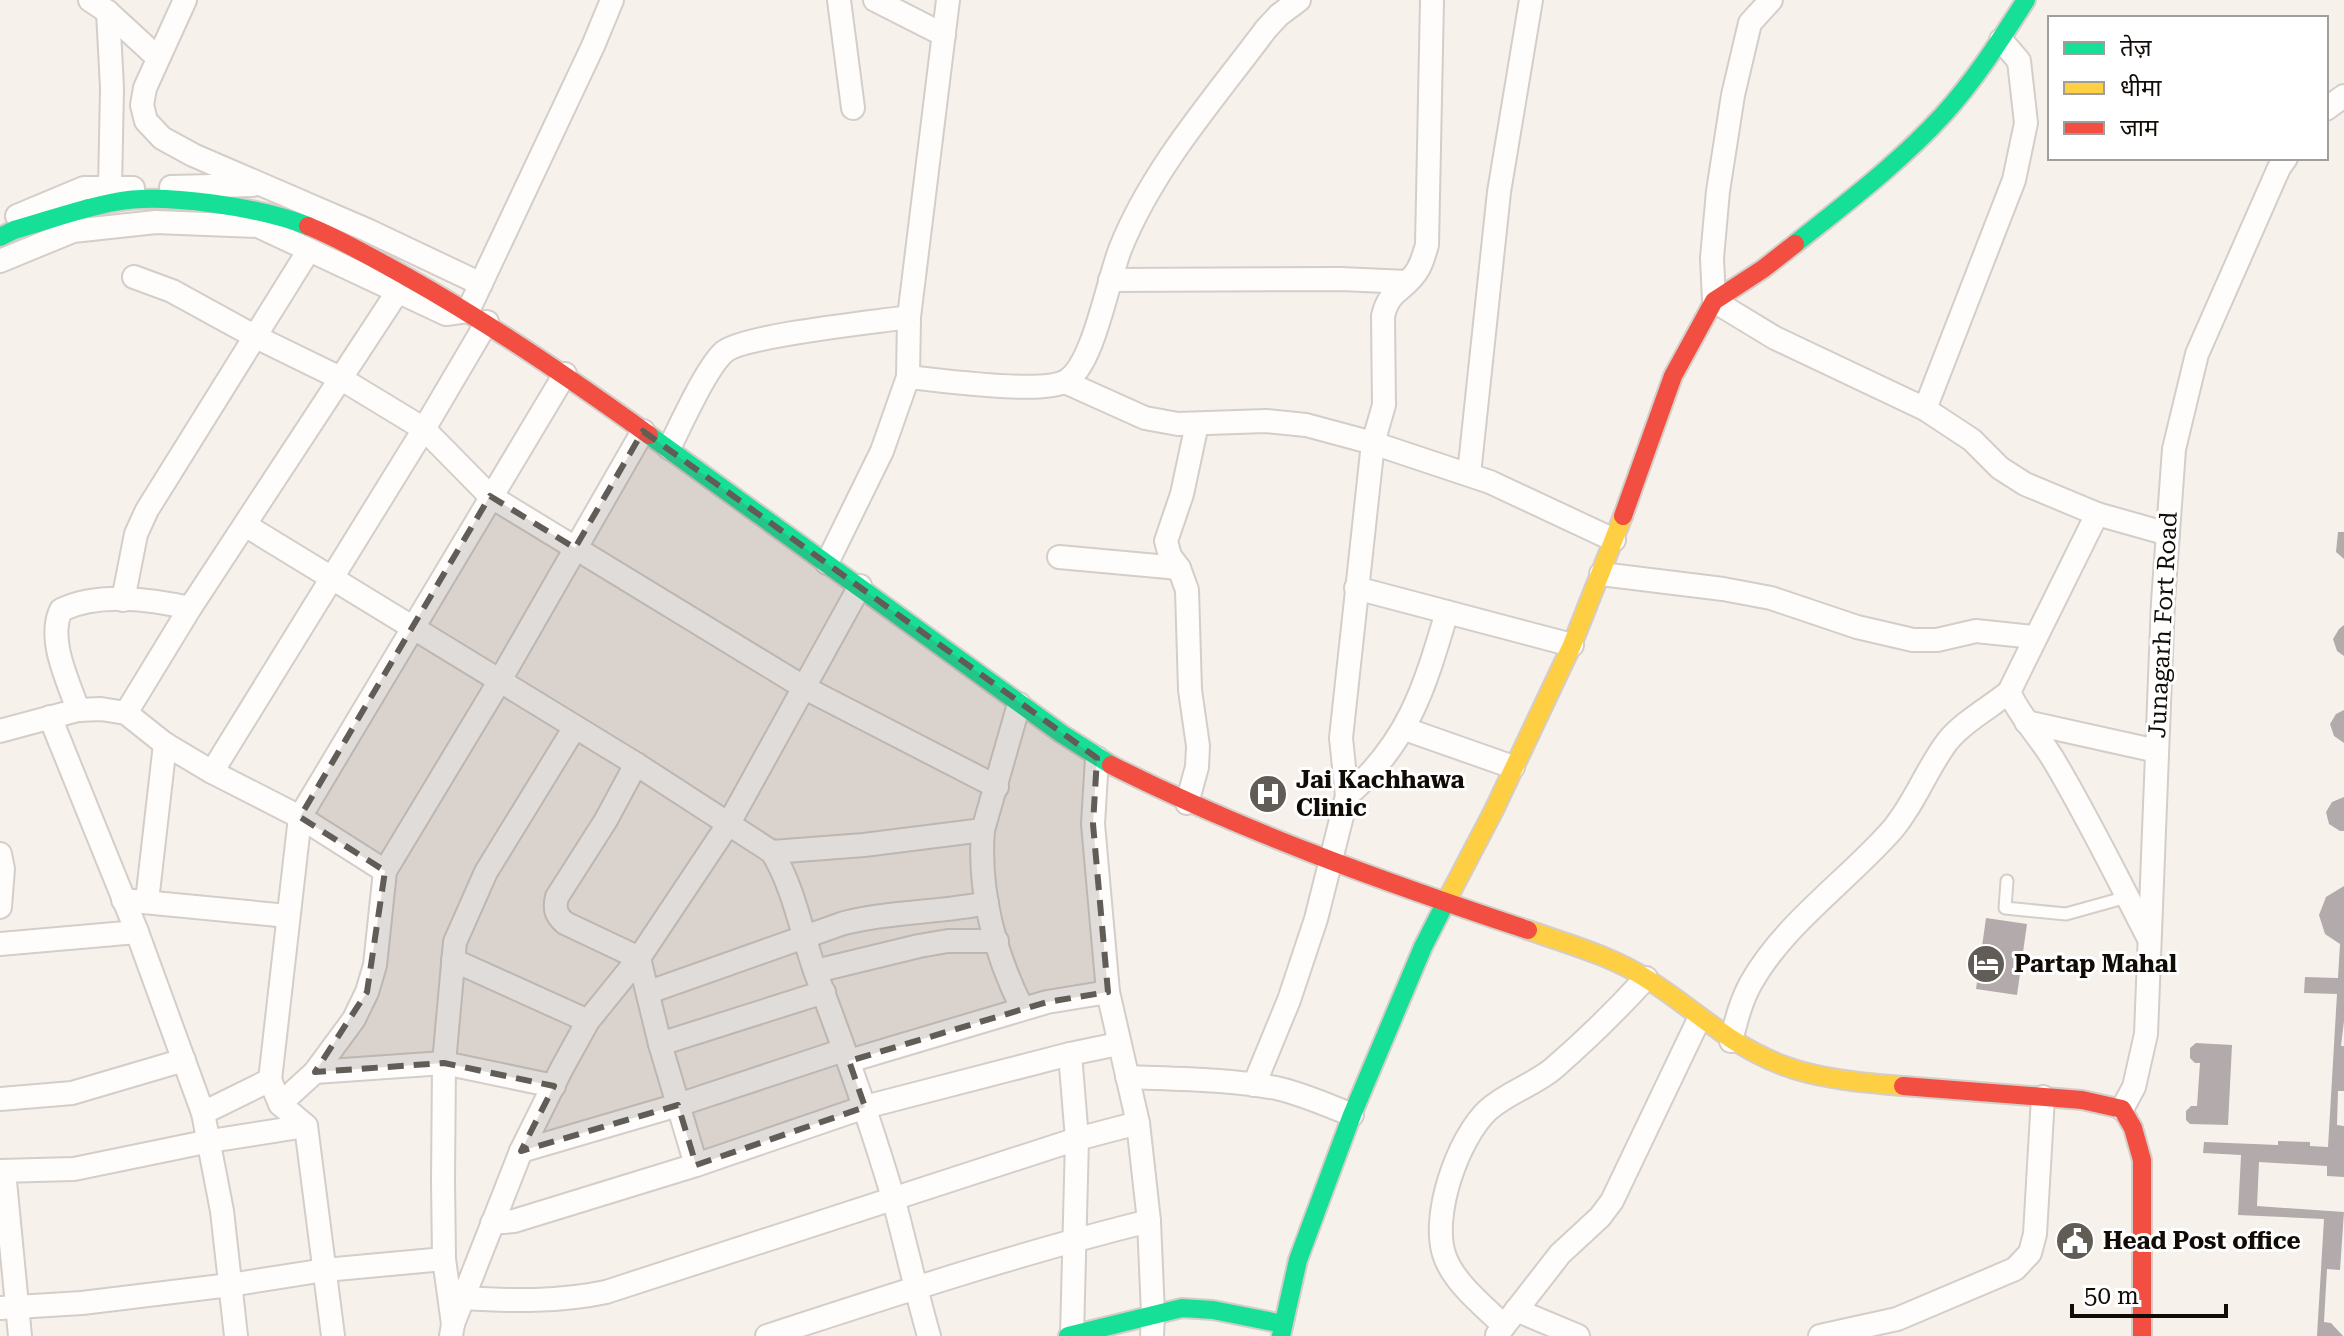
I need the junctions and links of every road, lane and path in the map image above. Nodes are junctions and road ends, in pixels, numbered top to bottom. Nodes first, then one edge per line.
1 (185, 0) edge
2 (612, 0) edge
3 (839, 0) edge
4 (875, 0) edge
5 (948, 0) edge
6 (1299, 0) edge
7 (1432, 0) edge
8 (1531, 0) edge
9 (1771, 0) edge
10 (2026, 0) edge
11 (99, 6) edge
12 (944, 35) junction
13 (2001, 40) junction
14 (158, 58) junction
15 (853, 108) dead end
16 (2285, 160) edge
17 (262, 185) junction
18 (110, 188) junction
19 (0, 223) edge
20 (0, 237) edge
21 (309, 250) junction
22 (0, 261) edge
23 (134, 277) dead end
24 (1110, 280) junction
25 (1407, 282) junction
26 (481, 284) junction
27 (398, 291) junction
28 (1714, 301) junction
29 (478, 316) junction
30 (909, 317) junction
31 (256, 337) junction
32 (565, 374) junction
33 (908, 377) junction
34 (340, 378) junction
35 (1065, 382) junction
36 (1925, 409) junction
37 (1197, 424) junction
38 (424, 429) junction
39 (643, 431) junction
40 (1373, 443) junction
41 (669, 448) junction
42 (1469, 474) junction
43 (490, 496) junction
44 (2097, 514) junction
45 (245, 525) junction
46 (2168, 534) junction
47 (1614, 540) junction
48 (575, 548) junction
49 (1059, 557) dead end
50 (827, 563) junction
51 (1179, 568) junction
52 (1601, 574) junction
53 (333, 577) junction
54 (860, 586) junction
55 (1356, 588) junction
56 (123, 600) junction
57 (190, 608) junction
58 (1447, 612) junction
59 (412, 628) junction
60 (2034, 637) junction
61 (1572, 645) junction
62 (499, 682) junction
63 (805, 688) junction
64 (2009, 692) junction
65 (1019, 704) junction
66 (78, 710) junction
67 (126, 713) junction
68 (50, 717) junction
69 (2026, 722) junction
70 (575, 727) junction
71 (1405, 729) junction
72 (0, 731) edge
73 (165, 744) junction
74 (2157, 751) junction
75 (1097, 758) junction
76 (636, 764) junction
77 (1513, 767) junction
78 (212, 772) junction
79 (997, 787) junction
80 (1347, 796) junction
81 (1187, 803) junction
82 (300, 817) junction
83 (729, 823) junction
84 (983, 830) junction
85 (772, 852) junction
86 (0, 854) edge
87 (1332, 861) junction
88 (385, 871) junction
89 (2007, 881) dead end
90 (2127, 897) junction
91 (123, 900) junction
92 (147, 901) junction
93 (1444, 902) junction
94 (987, 903) junction
95 (0, 907) edge
96 (288, 916) junction
97 (137, 932) junction
98 (2149, 938) junction
99 (804, 939) junction
100 (997, 941) junction
101 (0, 944) edge
102 (639, 958) junction
103 (453, 960) junction
104 (1646, 978) junction
105 (820, 982) junction
106 (649, 992) junction
107 (1108, 992) junction
108 (1022, 1008) junction
109 (1699, 1019) junction
110 (588, 1021) junction
111 (1731, 1041) junction
112 (660, 1044) junction
113 (1118, 1044) junction
114 (1070, 1054) junction
115 (846, 1056) junction
116 (184, 1060) junction
117 (444, 1063) junction
118 (315, 1072) junction
119 (1127, 1077) junction
120 (270, 1080) junction
121 (1254, 1085) junction
122 (554, 1086) junction
123 (2043, 1097) junction
124 (0, 1099) edge
125 (280, 1104) junction
126 (678, 1105) junction
127 (865, 1107) junction
128 (2122, 1109) junction
129 (203, 1113) junction
130 (1352, 1115) junction
131 (1138, 1123) junction
132 (306, 1126) junction
133 (1077, 1139) junction
134 (210, 1141) junction
135 (521, 1151) junction
136 (696, 1165) junction
137 (2, 1171) edge
138 (894, 1200) junction
139 (1149, 1221) junction
140 (492, 1223) junction
141 (1075, 1239) junction
142 (444, 1259) junction
143 (325, 1270) junction
144 (230, 1285) junction
145 (915, 1287) junction
146 (464, 1298) junction
147 (8, 1308) edge
148 (1505, 1324) edge
149 (1153, 1325) edge
150 (452, 1330) edge
151 (1282, 1330) edge
152 (20, 1336) edge
153 (236, 1336) edge
154 (333, 1336) edge
155 (767, 1336) edge
156 (929, 1336) edge
157 (1071, 1336) edge
158 (1578, 1336) edge
159 (1820, 1336) edge
160 (2142, 1336) edge

1 - 14 street
2 - 26 street
3 - 15 street
4 - 12 street
5 - 12 street
6 - 24 street
7 - 25 street
8 - 42 street
9 - 28 street
10 - 13 street
11 - 14 street
11 - 18 street
12 - 30 street
13 - 28 street
13 - 36 street
14 - 17 street
16 - 46 street, Junagarh Fort Road
17 - 18 street
17 - 26 street
18 - 19 street
20 - 29 street
21 - 22 street
21 - 27 street
21 - 31 street
23 - 31 street
24 - 25 street
24 - 35 street
25 - 40 street
26 - 29 street
27 - 29 street
27 - 34 street
28 - 36 street
28 - 47 street
29 - 32 street
29 - 38 street
30 - 33 street
30 - 41 street
31 - 34 street
31 - 56 street
32 - 39 street
32 - 43 street
33 - 35 street
33 - 50 street
34 - 38 street
34 - 45 street
35 - 37 street
36 - 44 street
37 - 40 street
37 - 51 street
38 - 43 street
38 - 53 street
39 - 41 street
39 - 48 street
40 - 42 street
40 - 55 street
41 - 50 street
42 - 47 street
43 - 48 street
43 - 59 street
44 - 46 street
44 - 60 street
45 - 53 street
45 - 57 street
46 - 74 street, Junagarh Fort Road
47 - 52 street
48 - 62 street
48 - 63 street
49 - 51 street
50 - 54 street
51 - 81 street
52 - 60 street
52 - 61 street
53 - 59 street
53 - 78 street
54 - 63 street
54 - 65 street
55 - 58 street
55 - 80 street
56 - 57 street
56 - 66 street
57 - 67 street
58 - 61 street
58 - 71 street
59 - 62 street
59 - 82 street
60 - 64 street
61 - 77 street
62 - 70 street
62 - 88 street
63 - 79 street
63 - 83 street
64 - 69 street
64 - 111 street
65 - 75 street
65 - 79 street
66 - 67 street
66 - 68 street
67 - 73 street
68 - 72 street
68 - 91 street
69 - 74 street
69 - 90 street
70 - 76 street
70 - 103 street
71 - 77 street
71 - 80 street
73 - 78 street
73 - 92 street
74 - 98 street, Junagarh Fort Road
75 - 81 street
75 - 107 street
76 - 83 street
76 - 102 street
77 - 93 street
78 - 82 street
79 - 84 street
80 - 87 street
81 - 87 street
82 - 88 street
82 - 96 street
83 - 85 street
83 - 102 street
84 - 85 street
84 - 94 street
85 - 99 street
86 - 95 street
87 - 93 street
87 - 121 street
88 - 118 street
89 - 90 lane
90 - 98 street
91 - 92 street
91 - 97 street
92 - 96 street
93 - 104 street
93 - 130 street
94 - 99 street
94 - 100 street
96 - 120 street
97 - 101 street
97 - 116 street
98 - 128 street, Junagarh Fort Road
99 - 105 street
99 - 106 street
100 - 105 street
100 - 108 street
102 - 106 street
102 - 110 street
103 - 110 street
103 - 117 street
104 - 109 street
104 - 148 street
105 - 112 street
105 - 115 street
106 - 112 street
107 - 108 street
107 - 113 street
108 - 115 street
109 - 111 street
109 - 148 street
110 - 122 street
111 - 123 street
112 - 126 street
113 - 114 street
113 - 119 street
114 - 127 street
114 - 133 street
115 - 126 street
115 - 127 street
116 - 124 street
116 - 129 street
117 - 118 street
117 - 122 street
117 - 142 street
118 - 125 street
119 - 121 street
119 - 131 street
120 - 125 street
120 - 129 street
121 - 130 street
122 - 135 street
123 - 128 street
123 - 159 street
125 - 132 street
126 - 135 street
126 - 136 street
127 - 136 street
127 - 138 street
128 - 160 street
129 - 134 street
130 - 151 street
131 - 133 street
131 - 139 street
132 - 134 street
132 - 143 street
133 - 138 street
133 - 141 street
134 - 137 street
134 - 144 street
135 - 140 street
136 - 140 street
137 - 147 street
138 - 145 street
138 - 146 street
139 - 141 street
139 - 149 street
140 - 146 street
141 - 145 street
141 - 157 street
142 - 143 street
142 - 150 street
143 - 144 street
143 - 154 street
144 - 147 street
144 - 153 street
145 - 155 street
145 - 156 street
146 - 150 street
147 - 152 street
148 - 158 street
149 - 151 street
149 - 157 street

